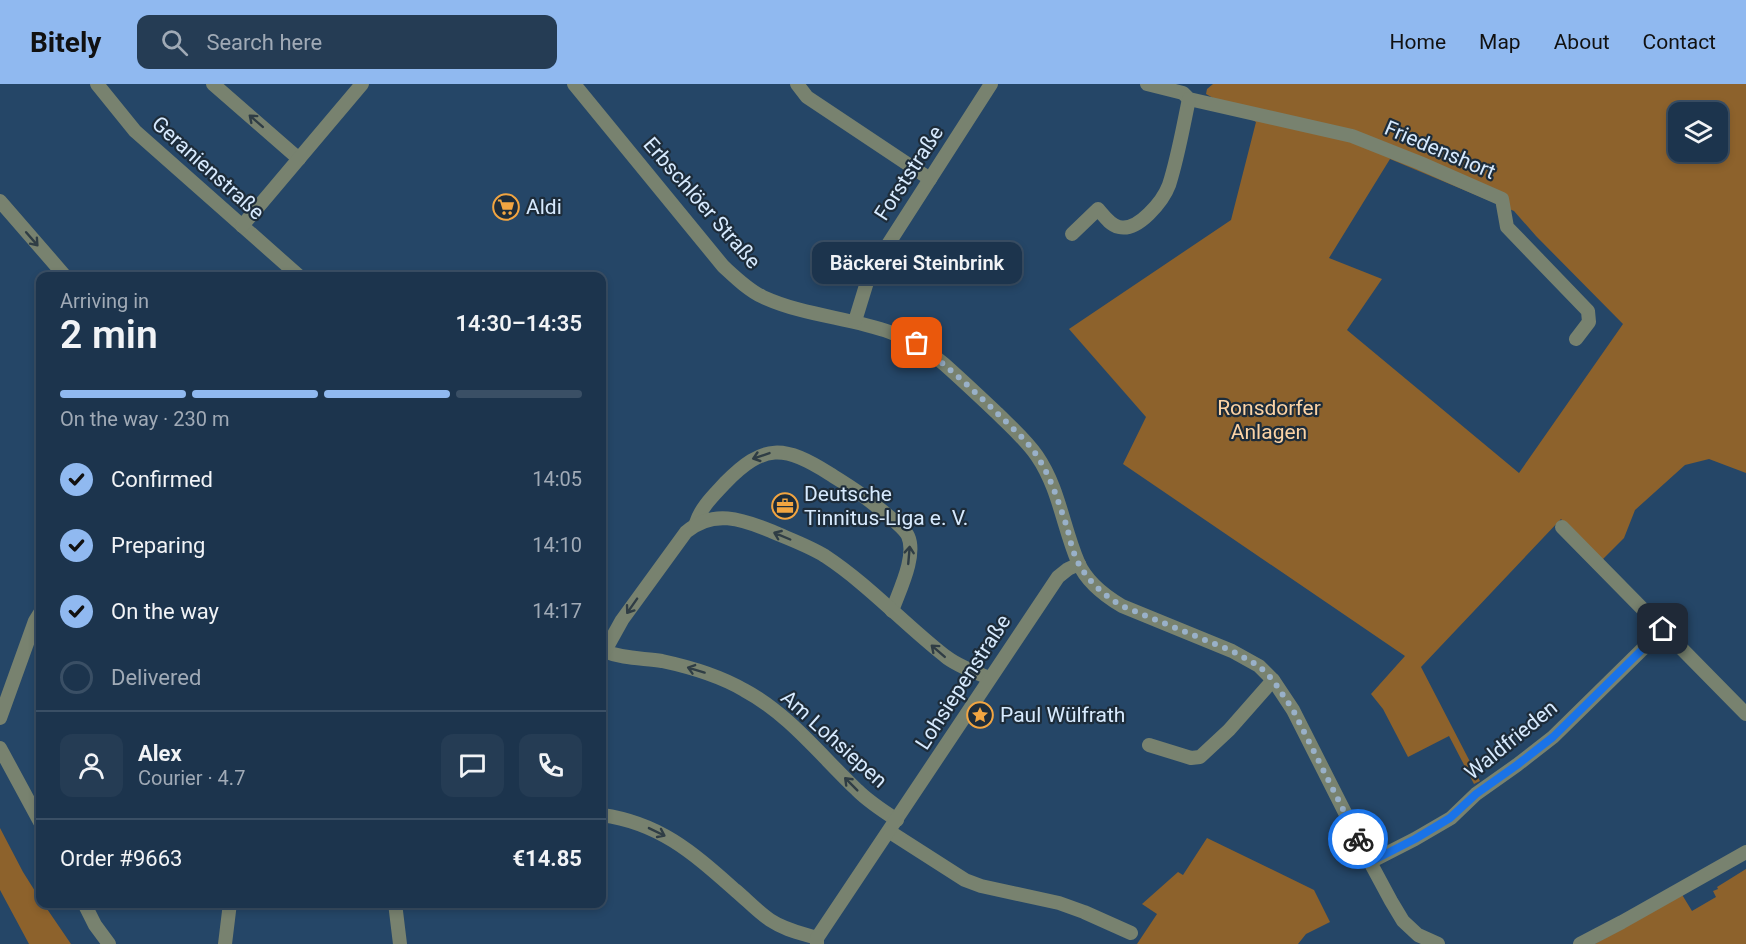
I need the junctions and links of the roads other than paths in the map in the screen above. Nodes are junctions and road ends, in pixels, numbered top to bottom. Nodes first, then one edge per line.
1 (97, 84) edge
2 (213, 84) edge
3 (362, 84) edge
4 (574, 84) edge
5 (797, 84) edge
6 (991, 84) edge
7 (1147, 84) edge
8 (1170, 87) edge
9 (1190, 99) junction
10 (299, 159) junction
11 (930, 179) junction
12 (0, 201) edge
13 (242, 226) junction
14 (1072, 234) dead end
15 (62, 272) edge
16 (294, 272) edge
17 (855, 321) junction
18 (1576, 339) dead end
19 (696, 523) junction
20 (1562, 527) dead end
21 (1079, 564) junction
22 (892, 611) junction
23 (36, 619) edge
24 (1663, 629) junction
25 (606, 648) edge
26 (606, 654) edge
27 (989, 678) junction
28 (1273, 680) junction
29 (1746, 714) edge
30 (0, 718) edge
31 (1149, 745) dead end
32 (0, 748) edge
33 (36, 815) edge
34 (606, 816) edge
35 (893, 826) junction
36 (1746, 852) edge
37 (1370, 862) junction
38 (86, 908) edge
39 (229, 908) edge
40 (395, 908) edge
41 (1131, 933) dead end
42 (817, 941) edge
43 (109, 944) edge
44 (225, 944) edge
45 (400, 944) edge
46 (1438, 944) edge
47 (1580, 944) edge

1 - 13 street, Geranienstraße
10 -> 2 street
3 - 10 street
4 - 17 street, Erbschlöer Straße
5 - 11 street
6 - 11 street, Forststraße
7 - 8 street, Friedenshort
8 - 9 street, Friedenshort
9 - 14 street
9 - 18 street, Friedenshort
10 - 13 street
11 - 17 street, Forststraße
12 -> 15 street
13 - 16 street, Geranienstraße
17 - 21 street, Erbschlöer Straße
22 -> 19 street
22 -> 19 street, Am Lohsiepen
19 -> 25 street, Am Lohsiepen
20 - 24 street
21 - 27 street, Lohsiepenstraße
21 - 28 street, Erbschlöer Straße
27 -> 22 street
23 - 30 street
24 - 29 street
24 - 37 street, Waldfrieden
35 -> 26 street, Am Lohsiepen
27 - 35 street, Lohsiepenstraße
28 - 31 street
28 - 37 street, Erbschlöer Straße
32 - 33 street
34 -> 42 street
35 - 41 street
35 - 42 street, Lohsiepenstraße
36 - 47 street
37 - 46 street, Erbschlöer Straße
38 - 43 street
39 - 44 street
40 - 45 street

